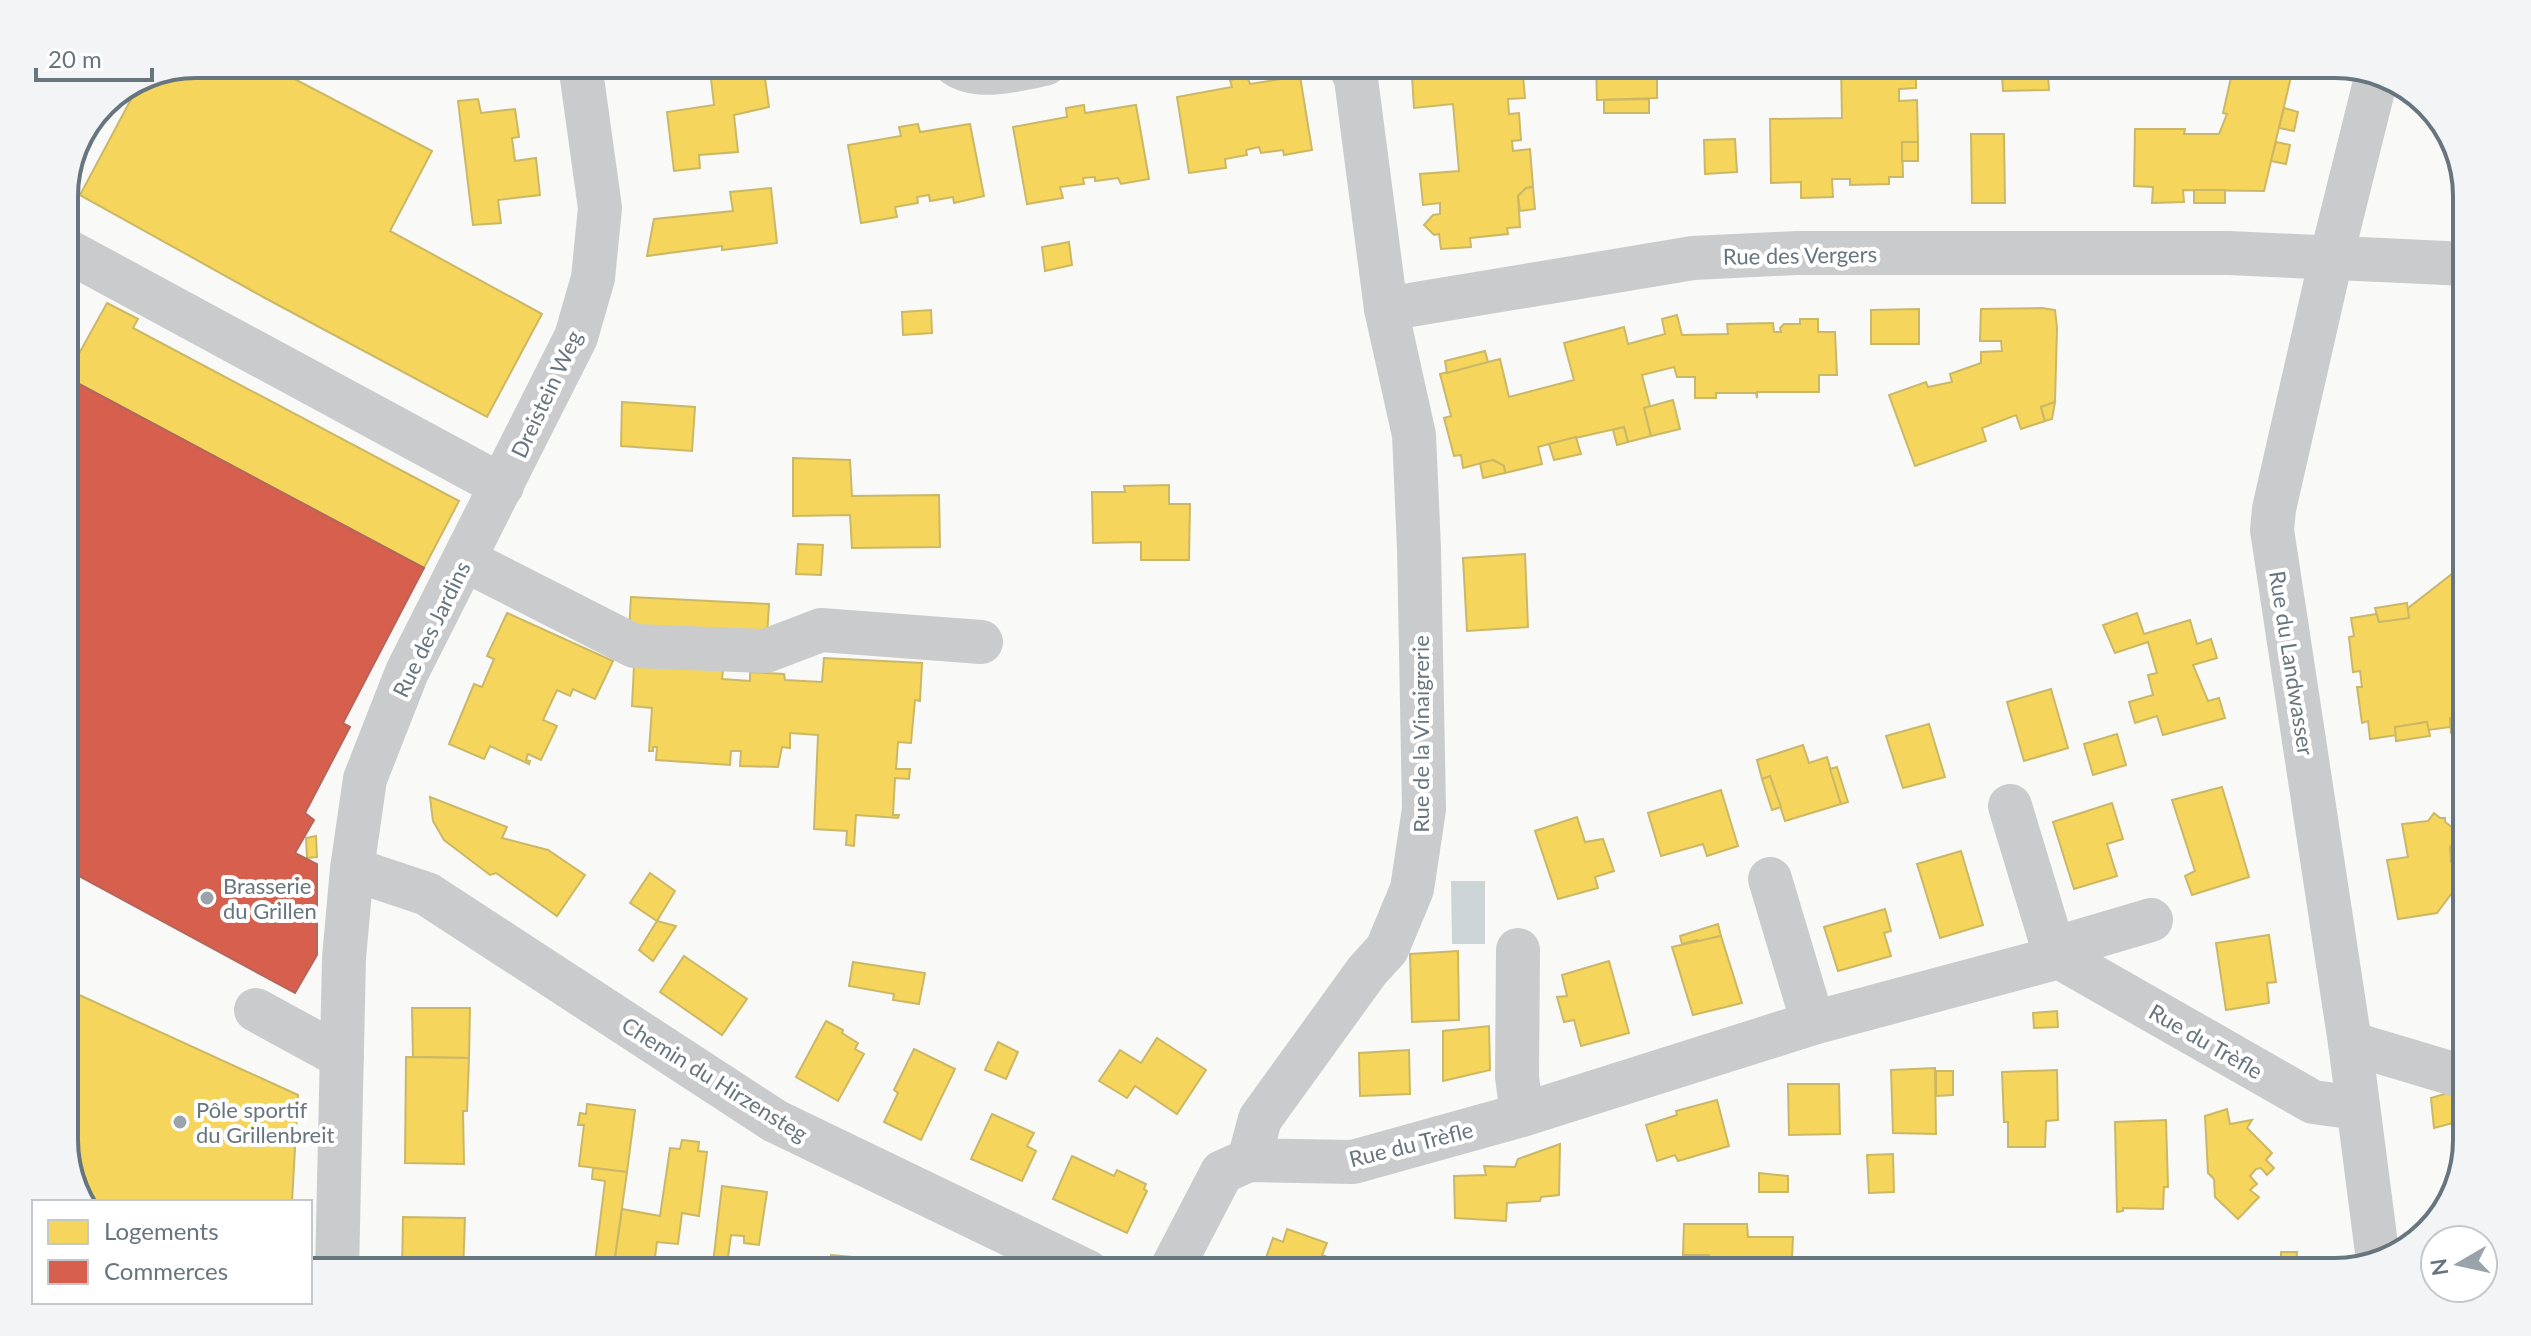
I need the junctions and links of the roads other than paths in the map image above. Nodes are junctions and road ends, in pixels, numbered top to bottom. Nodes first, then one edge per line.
1 (582, 78) edge
2 (1356, 78) edge
3 (2374, 85) edge
4 (78, 257) edge
5 (2331, 259) junction
6 (2453, 263) edge
7 (1386, 309) junction
8 (502, 486) junction
9 (465, 560) junction
10 (981, 642) dead end
11 (2010, 806) dead end
12 (352, 869) junction
13 (1770, 879) dead end
14 (2151, 920) dead end
15 (1518, 950) dead end
16 (2059, 957) junction
17 (256, 1010) dead end
18 (1813, 1023) junction
19 (2350, 1043) junction
20 (342, 1057) junction
21 (2453, 1074) edge
22 (2357, 1108) junction
23 (1522, 1115) junction
24 (1249, 1160) junction
25 (2377, 1250) edge
26 (337, 1258) edge
27 (1059, 1258) edge
28 (1177, 1258) edge

1 - 8 street, Dreistein Weg
2 - 7 street
3 - 5 street, Rue du Landwasser
4 - 8 street
5 - 6 street, Rue des Vergers
5 - 7 street, Rue des Vergers
5 - 19 street, Rue du Landwasser
7 - 24 street, Rue de la Vinaigrerie
8 - 9 street, Rue des Jardins
9 - 10 street
9 - 12 street, Rue des Jardins
11 - 16 street
12 - 20 street, Rue des Jardins
12 - 27 street, Chemin du Hirzensteg
13 - 18 street
14 - 16 street, Rue du Trèfle
15 - 23 street
16 - 18 street, Rue du Trèfle
16 - 22 street, Rue du Trèfle
17 - 20 street
18 - 23 street, Rue du Trèfle
19 - 21 street
19 - 22 street, Rue du Landwasser
20 - 26 street, Rue des Jardins
22 - 25 street, Rue du Landwasser
23 - 24 street, Rue du Trèfle
24 - 28 street

